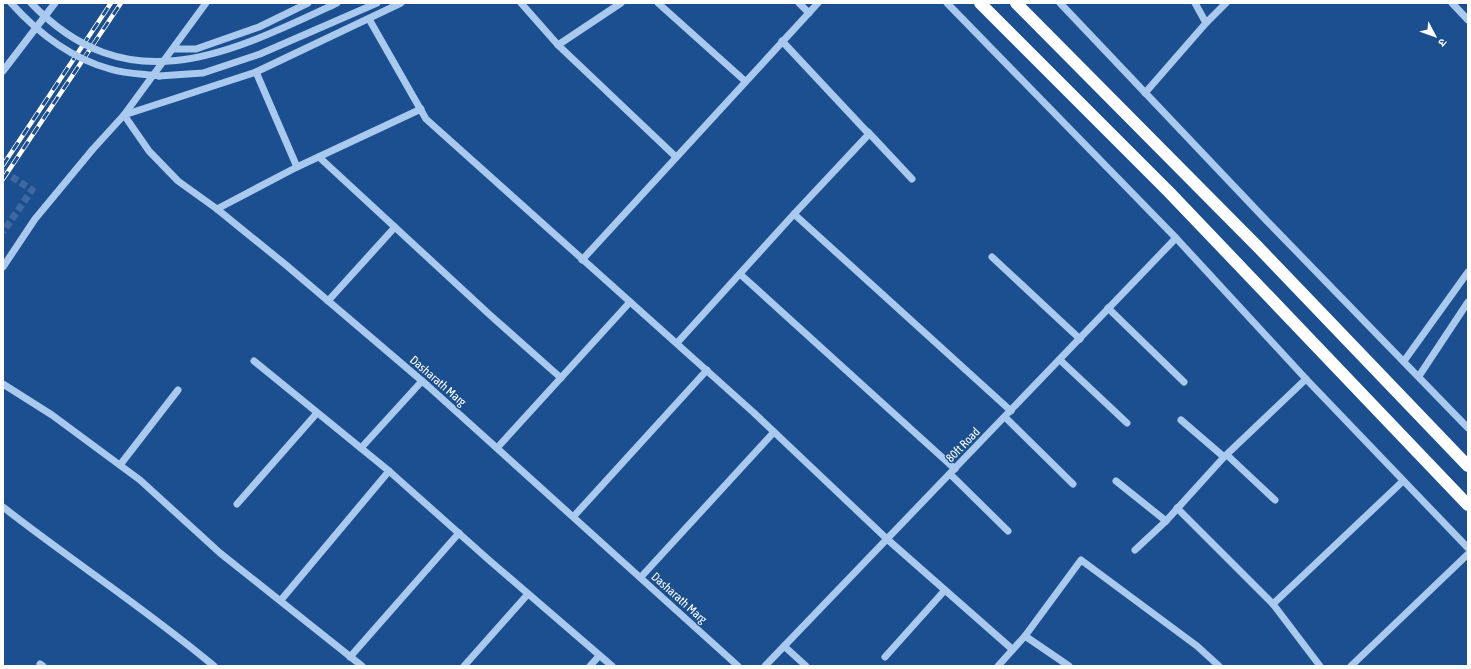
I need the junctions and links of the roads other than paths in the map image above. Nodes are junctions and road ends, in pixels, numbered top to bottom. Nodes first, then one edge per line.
1 (11, 3) edge
2 (31, 3) edge
3 (55, 3) edge
4 (206, 3) edge
5 (308, 3) edge
6 (337, 3) edge
7 (377, 3) edge
8 (401, 3) edge
9 (521, 3) edge
10 (621, 3) edge
11 (658, 3) edge
12 (799, 3) edge
13 (818, 3) edge
14 (947, 3) edge
15 (980, 3) edge
16 (1016, 3) edge
17 (1060, 3) edge
18 (1195, 3) edge
19 (1226, 3) edge
20 (1452, 3) edge
21 (809, 13) junction
22 (369, 19) junction
23 (1468, 20) edge
24 (1206, 23) junction
25 (782, 42) junction
26 (558, 45) junction
27 (174, 49) junction
28 (3, 71) edge
29 (256, 72) junction
30 (745, 81) junction
31 (1145, 93) junction
32 (421, 109) junction
33 (124, 115) junction
34 (868, 132) junction
35 (320, 157) junction
36 (676, 157) junction
37 (297, 167) junction
38 (912, 179) dead end
39 (216, 209) junction
40 (794, 214) junction
41 (395, 227) junction
42 (1176, 238) junction
43 (992, 257) dead end
44 (582, 260) junction
45 (3, 267) edge
46 (1468, 272) edge
47 (740, 274) junction
48 (328, 301) junction
49 (630, 302) junction
50 (1468, 302) edge
51 (1108, 308) junction
52 (1080, 339) junction
53 (677, 343) junction
54 (1060, 360) junction
55 (254, 361) dead end
56 (1404, 361) junction
57 (707, 370) junction
58 (1420, 376) junction
59 (561, 378) junction
60 (1306, 379) junction
61 (422, 381) junction
62 (1184, 382) dead end
63 (3, 384) edge
64 (178, 390) dead end
65 (1011, 410) junction
66 (317, 413) junction
67 (1005, 417) junction
68 (1181, 420) dead end
69 (1127, 423) dead end
70 (1468, 428) edge
71 (774, 432) junction
72 (361, 448) junction
73 (497, 448) junction
74 (1225, 456) junction
75 (120, 465) junction
76 (1468, 466) edge
77 (389, 471) junction
78 (952, 471) junction
79 (1116, 481) dead end
80 (1403, 481) junction
81 (1073, 484) dead end
82 (1275, 500) dead end
83 (237, 504) dead end
84 (1468, 505) edge
85 (3, 507) edge
86 (1177, 508) junction
87 (574, 516) junction
88 (1166, 522) junction
89 (1008, 531) dead end
90 (459, 533) junction
91 (887, 539) junction
92 (1468, 548) edge
93 (1136, 550) dead end
94 (1468, 554) edge
95 (641, 578) junction
96 (945, 590) junction
97 (528, 594) junction
98 (281, 600) junction
99 (1272, 604) junction
100 (1025, 636) junction
101 (784, 646) junction
102 (1012, 649) junction
103 (599, 656) junction
104 (350, 657) junction
105 (885, 657) dead end
106 (214, 666) edge
107 (362, 666) edge
108 (464, 666) edge
109 (590, 666) edge
110 (612, 666) edge
111 (738, 666) edge
112 (765, 666) edge
113 (806, 666) edge
114 (998, 666) edge
115 (1069, 666) edge
116 (1219, 666) edge
117 (1320, 666) edge
118 (1351, 666) edge

1 - 7 street, bridge
2 - 6 street, bridge
3 - 28 street
4 - 27 street
5 - 27 street
8 - 22 street
9 - 26 street
10 - 26 street
11 - 30 street
12 - 21 street
13 - 21 street
14 - 42 street
15 - 84 highway
16 - 76 highway
17 - 31 street
18 - 24 street
19 - 24 street
20 - 23 street
21 - 25 street
22 - 29 street
22 - 32 street
24 - 31 street
25 - 30 street
25 - 34 street
26 - 36 street
27 - 33 street
29 - 33 street
29 - 37 street
30 - 36 street
31 - 56 street
32 - 35 street
32 - 44 street
33 - 39 street, Dasharath Marg
33 - 45 street
34 - 38 street
34 - 40 street
35 - 37 street
35 - 41 street
36 - 44 street
37 - 39 street
39 - 48 street, Dasharath Marg
40 - 47 street
40 - 65 street
41 - 48 street
41 - 59 street
42 - 51 street, 80ft Road
42 - 60 street
43 - 52 street
44 - 49 street
46 - 56 street
47 - 53 street
47 - 78 street
48 - 61 street, Dasharath Marg
49 - 53 street
49 - 59 street
50 - 58 street
51 - 52 street, 80ft Road
51 - 62 street
52 - 54 street, 80ft Road
53 - 57 street
54 - 65 street, 80ft Road
54 - 69 street
55 - 66 street
56 - 58 street
57 - 71 street
57 - 87 street
58 - 70 street
59 - 73 street
60 - 74 street
60 - 80 street
61 - 72 street
61 - 73 street, Dasharath Marg
63 - 75 street
64 - 75 street
65 - 67 street, 80ft Road
66 - 72 street
66 - 83 street
67 - 78 street, 80ft Road
67 - 81 street
68 - 74 street
71 - 91 street
71 - 95 street
72 - 77 street
73 - 87 street, Dasharath Marg
74 - 82 street
74 - 86 street
75 - 98 street
77 - 90 street
77 - 98 street
78 - 89 street
78 - 91 street, 80ft Road
79 - 88 street
80 - 92 street
80 - 99 street
85 - 106 street
86 - 88 street
86 - 99 street
87 - 95 street, Dasharath Marg
88 - 93 street
90 - 97 street
90 - 104 street
91 - 96 street
91 - 101 street, 80ft Road
94 - 118 street
95 - 111 street, Dasharath Marg
96 - 102 street
96 - 105 street
97 - 103 street
97 - 108 street
98 - 104 street
99 - 117 street
100 - 102 street
100 - 115 street
100 - 116 street
101 - 112 street, 80ft Road
101 - 113 street
102 - 114 street
103 - 109 street
103 - 110 street
104 - 107 street

